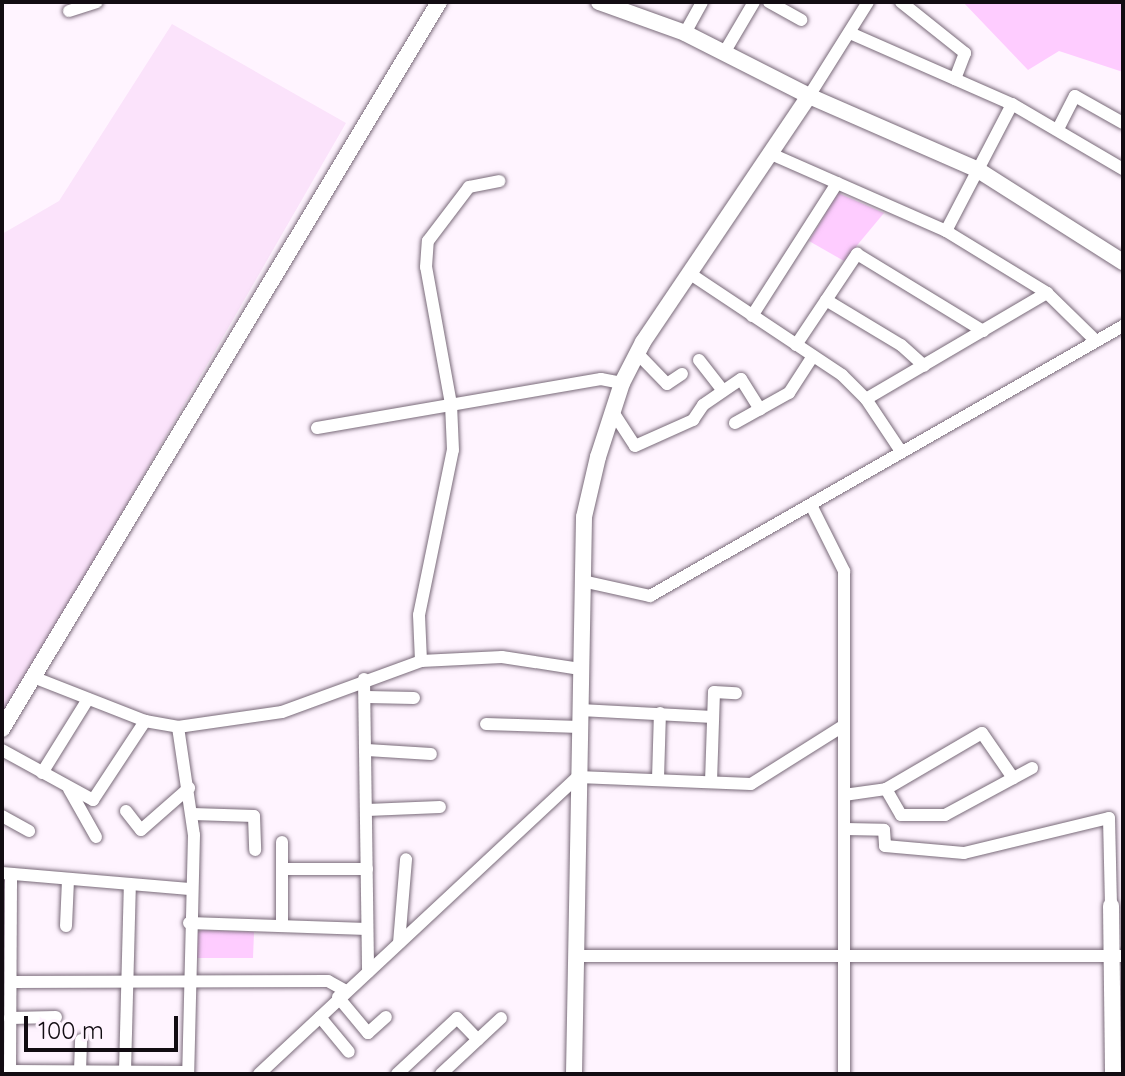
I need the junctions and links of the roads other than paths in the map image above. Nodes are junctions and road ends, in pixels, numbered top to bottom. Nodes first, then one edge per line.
1 (97, 2) edge
2 (439, 2) edge
3 (702, 2) edge
4 (754, 2) edge
5 (769, 2) edge
6 (901, 2) edge
7 (864, 3) edge
8 (610, 4) edge
9 (69, 11) dead end
10 (801, 20) dead end
11 (685, 33) junction
12 (850, 33) junction
13 (724, 53) junction
14 (955, 79) junction
15 (809, 96) junction
16 (1012, 104) junction
17 (1123, 123) edge
18 (1058, 129) junction
19 (771, 154) junction
20 (1123, 169) edge
21 (978, 170) junction
22 (499, 181) dead end
23 (837, 183) junction
24 (946, 231) junction
25 (1123, 262) edge
26 (689, 273) junction
27 (1047, 293) junction
28 (826, 300) junction
29 (752, 316) junction
30 (1123, 326) edge
31 (983, 331) junction
32 (1095, 340) junction
33 (796, 345) junction
34 (637, 353) junction
35 (813, 356) junction
36 (699, 360) dead end
37 (924, 366) junction
38 (682, 374) dead end
39 (622, 383) junction
40 (723, 391) junction
41 (866, 399) junction
42 (451, 404) junction
43 (760, 409) junction
44 (613, 412) junction
45 (735, 423) dead end
46 (317, 428) dead end
47 (900, 450) junction
48 (812, 507) junction
49 (582, 581) junction
50 (421, 661) junction
51 (580, 669) junction
52 (33, 677) junction
53 (364, 679) junction
54 (736, 693) dead end
55 (367, 697) junction
56 (414, 698) dead end
57 (88, 699) junction
58 (660, 713) junction
59 (713, 717) junction
60 (580, 718) junction
61 (145, 721) junction
62 (486, 724) dead end
63 (843, 726) junction
64 (178, 727) junction
65 (2, 729) edge
66 (2, 750) edge
67 (367, 750) junction
68 (431, 754) dead end
69 (1032, 768) dead end
70 (42, 773) junction
71 (578, 777) junction
72 (1013, 778) junction
73 (658, 779) junction
74 (711, 782) junction
75 (189, 788) junction
76 (69, 789) junction
77 (886, 789) junction
78 (844, 795) junction
79 (440, 807) dead end
80 (367, 810) junction
81 (126, 811) dead end
82 (193, 814) junction
83 (2, 816) edge
84 (845, 829) junction
85 (29, 831) dead end
86 (96, 837) dead end
87 (282, 842) dead end
88 (255, 850) dead end
89 (406, 859) dead end
90 (282, 869) junction
91 (367, 869) junction
92 (6, 874) edge
93 (68, 881) junction
94 (130, 886) junction
95 (189, 889) junction
96 (1111, 906) joint
97 (189, 923) junction
98 (66, 926) dead end
99 (282, 926) junction
100 (367, 929) junction
101 (399, 943) junction
102 (576, 956) junction
103 (843, 956) junction
104 (1118, 956) edge
105 (368, 972) junction
106 (11, 982) junction
107 (129, 982) junction
108 (188, 982) junction
109 (341, 994) junction
110 (8, 1013) edge
111 (56, 1017) dead end
112 (320, 1017) junction
113 (386, 1017) dead end
114 (501, 1018) dead end
115 (81, 1040) dead end
116 (478, 1040) junction
117 (349, 1052) dead end
118 (80, 1071) junction
119 (125, 1071) junction
120 (10, 1072) edge
121 (188, 1073) edge
122 (259, 1074) edge
123 (397, 1074) edge
124 (441, 1074) edge
125 (574, 1074) edge
126 (844, 1074) edge
127 (1113, 1074) edge

1 - 9 street
2 - 52 street
3 - 11 street
4 - 13 street
5 - 10 street
6 - 14 street
7 - 12 street
8 - 11 street
11 - 13 street
12 - 14 street
12 - 15 street
13 - 15 street
14 - 16 street
15 - 19 street
15 - 21 street
16 - 18 street
16 - 21 street
17 - 18 street
18 - 20 street
19 - 23 street
19 - 26 street
21 - 24 street
21 - 25 street
22 - 42 street
23 - 24 street
23 - 29 street
24 - 27 street
26 - 29 street
26 - 34 street
27 - 31 street
27 - 32 street
28 - 31 street
28 - 33 street
28 - 37 street
29 - 33 street
30 - 32 street
31 - 37 street
32 - 47 street
33 - 35 street
34 - 38 street
34 - 39 street
35 - 41 street
35 - 43 street
36 - 40 street
37 - 41 street
39 - 42 street
39 - 44 street
40 - 43 street
40 - 44 street
41 - 47 street
42 - 46 street
42 - 50 street
43 - 45 street
44 - 49 street
47 - 48 street
48 - 49 street
48 - 63 street
49 - 51 street
50 - 51 street
50 - 53 street
51 - 60 street
52 - 57 street
52 - 65 street
53 - 55 street
53 - 64 street
54 - 59 street
55 - 56 street
55 - 67 street
57 - 61 street
57 - 70 street
58 - 59 street
58 - 60 street
58 - 73 street
59 - 74 street
60 - 62 street
60 - 71 street
61 - 64 street
61 - 76 street
63 - 74 street
63 - 78 street
64 - 75 street
66 - 70 street
67 - 68 street
67 - 80 street
69 - 72 street
70 - 76 street
71 - 73 street
71 - 101 street
71 - 102 street
72 - 77 street
72 - 77 street
73 - 74 street
75 - 81 street
75 - 82 street
76 - 86 street
77 - 78 street
78 - 84 street
79 - 80 street
80 - 91 street
82 - 88 street
82 - 95 street
83 - 85 street
84 - 96 street
84 - 103 street
87 - 90 street
89 - 101 street
90 - 91 street
90 - 99 street
91 - 100 street
92 - 93 street
92 - 106 street
93 - 94 street
93 - 98 street
94 - 95 street
94 - 107 street
95 - 97 street
96 - 104 street
97 - 99 street
97 - 108 street
99 - 100 street
100 - 105 street
101 - 105 street
102 - 103 street
102 - 125 street
103 - 104 street
103 - 126 street
104 - 127 street
105 - 109 street
106 - 107 street
106 - 110 street
107 - 108 street
107 - 119 street
108 - 109 street
108 - 121 street
109 - 112 street
109 - 113 street
110 - 111 street
110 - 120 street
112 - 117 street
112 - 122 street
114 - 116 street
115 - 118 street
116 - 123 street
116 - 124 street
118 - 119 street
118 - 120 street
119 - 121 street

